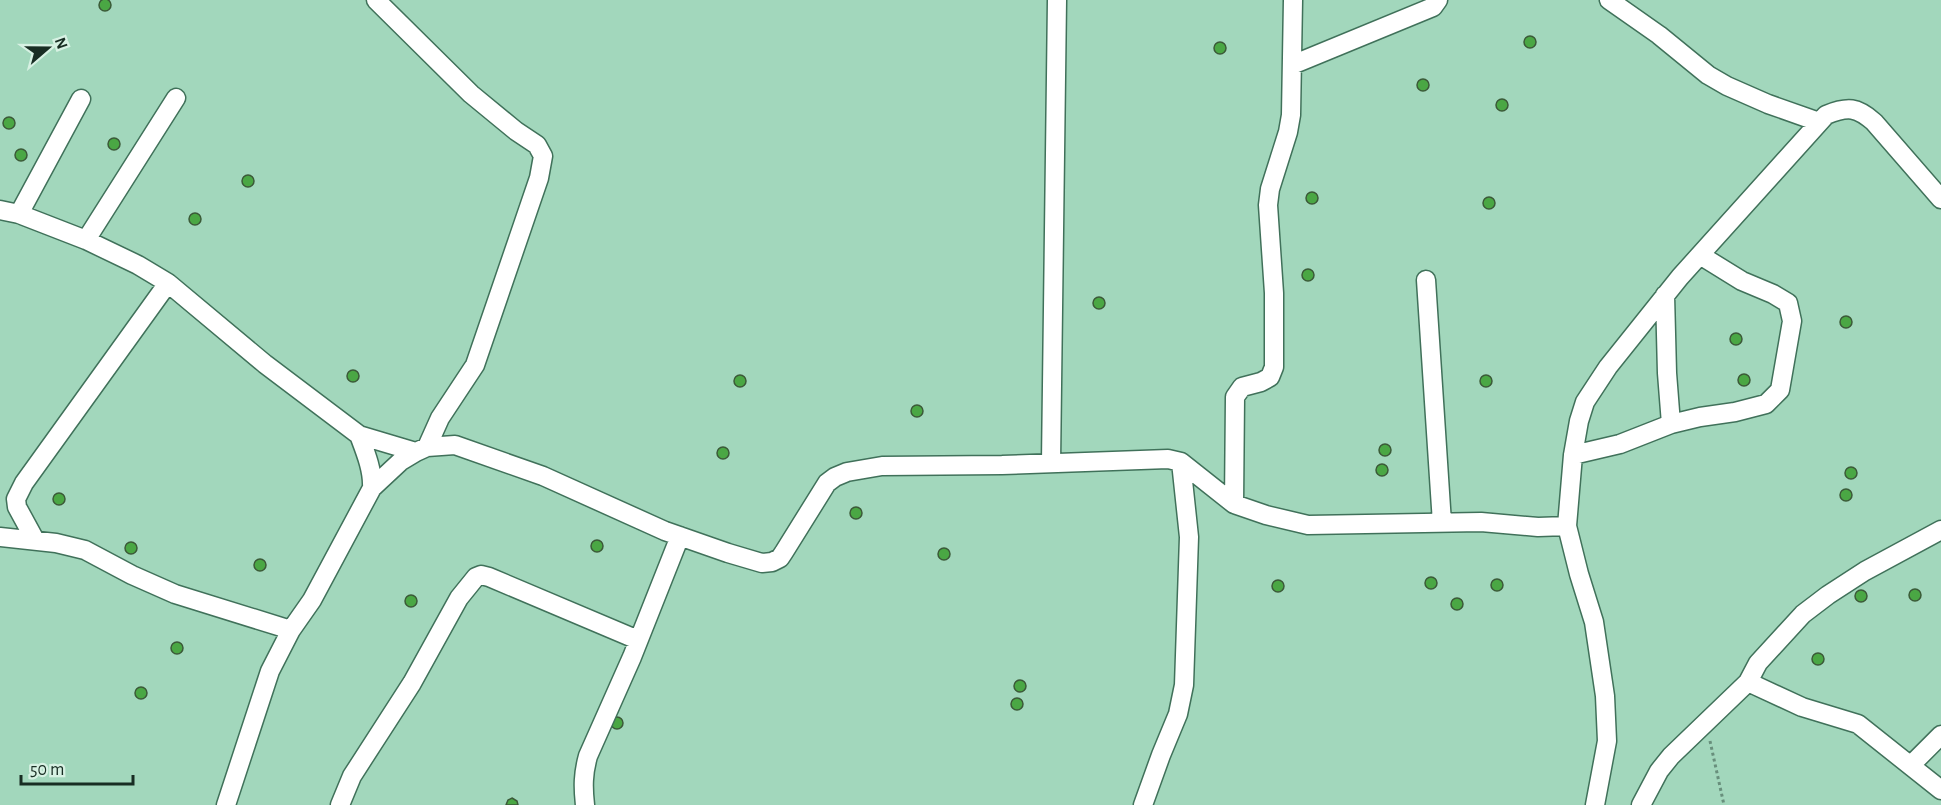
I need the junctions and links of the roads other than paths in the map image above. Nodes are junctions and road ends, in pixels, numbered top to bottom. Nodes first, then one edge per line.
1 (376, 0) edge
2 (1057, 0) edge
3 (1293, 0) edge
4 (1438, 0) edge
5 (1609, 0) edge
6 (1292, 65) junction
7 (176, 98) dead end
8 (81, 99) dead end
9 (1819, 122) junction
10 (1941, 199) edge
11 (0, 210) edge
12 (19, 214) junction
13 (86, 240) junction
14 (1700, 255) junction
15 (1426, 280) dead end
16 (168, 282) junction
17 (1665, 295) junction
18 (1671, 424) junction
19 (359, 435) junction
20 (422, 449) junction
21 (1573, 455) junction
22 (1181, 462) junction
23 (1051, 463) junction
24 (372, 488) junction
25 (1234, 504) junction
26 (1442, 523) junction
27 (1567, 526) junction
28 (1941, 530) edge
29 (680, 536) junction
30 (0, 537) edge
31 (35, 540) junction
32 (291, 630) junction
33 (638, 640) junction
34 (1748, 682) junction
35 (1941, 735) edge
36 (1911, 765) junction
37 (1941, 790) edge
38 (226, 805) edge
39 (340, 805) edge
40 (585, 805) edge
41 (1143, 805) edge
42 (1595, 805) edge
43 (1641, 805) edge

1 - 20 street
2 - 23 street
3 - 6 street
4 - 6 street
5 - 9 street
6 - 25 street
7 - 13 street
8 - 12 street
9 - 10 street
9 - 14 street
11 - 12 street
12 - 13 street
13 - 16 street
14 - 17 street
14 - 18 street
15 - 26 street
16 - 19 street
16 - 31 street
17 - 18 street
17 - 21 street
18 - 21 street
19 - 20 street
19 - 24 street
20 - 24 street
20 - 29 street
21 - 27 street
22 - 23 street
22 - 25 street
22 - 41 street
23 - 29 street
24 - 32 street
25 - 26 street
26 - 27 street
27 - 42 street
28 - 34 street
29 - 33 street
30 - 31 street
31 - 32 street
32 - 38 street
33 - 39 street
33 - 40 street
34 - 36 street
34 - 43 street
35 - 36 street
36 - 37 street

